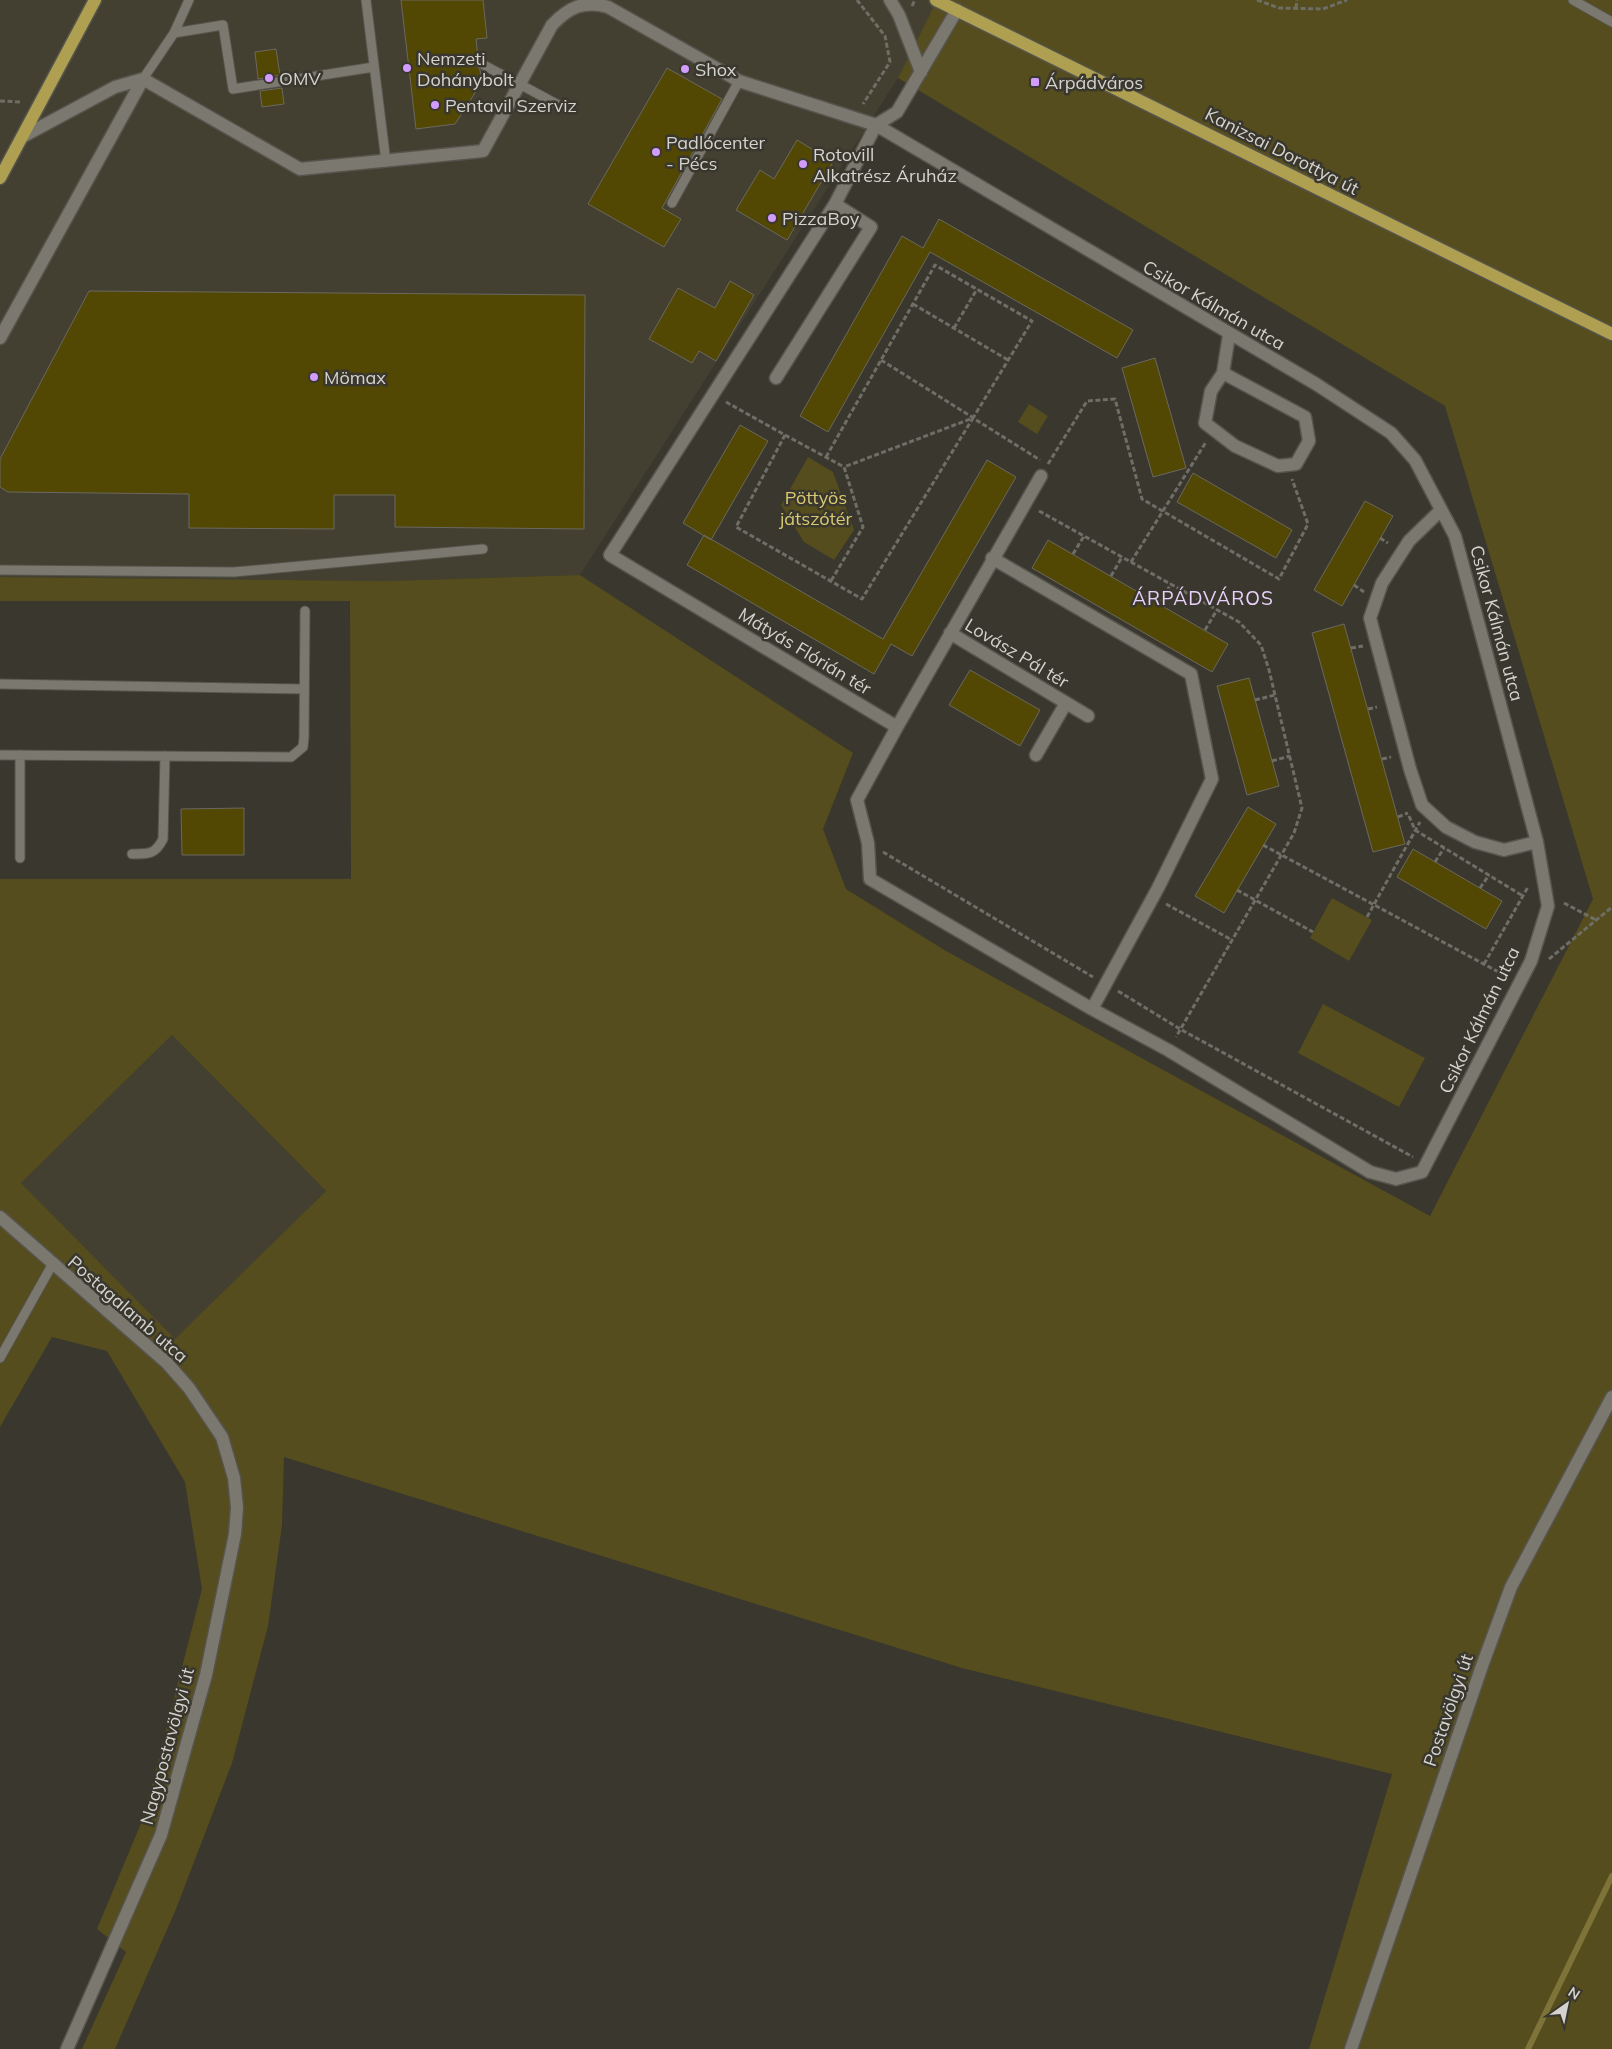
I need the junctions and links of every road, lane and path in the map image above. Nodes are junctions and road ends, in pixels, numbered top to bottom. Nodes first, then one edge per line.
1 (95, 0) edge
2 (190, 0) edge
3 (366, 0) edge
4 (858, 0) edge
5 (890, 0) edge
6 (936, 0) edge
7 (1257, 0) edge
8 (1297, 0) edge
9 (1347, 0) edge
10 (1573, 0) edge
11 (1341, 1) edge
12 (576, 3) edge
13 (1296, 8) junction
14 (957, 10) junction
15 (1612, 22) edge
16 (174, 33) junction
17 (480, 63) dead end
18 (374, 67) junction
19 (921, 72) junction
20 (143, 79) junction
21 (739, 81) junction
22 (520, 84) junction
23 (566, 109) dead end
24 (854, 117) junction
25 (876, 125) junction
26 (22, 137) junction
27 (386, 162) junction
28 (0, 178) edge
29 (672, 203) dead end
30 (835, 204) junction
31 (977, 289) junction
32 (913, 304) junction
33 (954, 328) junction
34 (1612, 334) edge
35 (1230, 335) junction
36 (0, 338) edge
37 (881, 360) junction
38 (1008, 360) junction
39 (1223, 373) junction
40 (776, 378) dead end
41 (712, 395) junction
42 (973, 418) junction
43 (1214, 429) junction
44 (785, 435) junction
45 (826, 457) junction
46 (1048, 464) junction
47 (1286, 465) junction
48 (844, 467) junction
49 (1054, 468) dead end
50 (1041, 476) joint
51 (1042, 503) dead end
52 (1441, 510) junction
53 (1163, 511) junction
54 (1033, 519) dead end
55 (1084, 536) dead end
56 (1380, 538) dead end
57 (1392, 544) dead end
58 (483, 549) dead end
59 (1072, 554) dead end
60 (1122, 557) dead end
61 (992, 558) junction
62 (1131, 562) dead end
63 (0, 570) edge
64 (1111, 576) dead end
65 (831, 581) junction
66 (1171, 584) dead end
67 (1354, 585) dead end
68 (1365, 593) dead end
69 (1159, 604) dead end
70 (1217, 610) dead end
71 (305, 611) dead end
72 (1205, 630) dead end
73 (950, 633) junction
74 (1365, 645) dead end
75 (1351, 648) dead end
76 (0, 684) edge
77 (304, 689) junction
78 (1275, 695) dead end
79 (1255, 700) dead end
80 (1066, 703) junction
81 (1381, 706) dead end
82 (1368, 709) dead end
83 (1088, 716) dead end
84 (897, 727) junction
85 (0, 755) edge
86 (20, 755) junction
87 (1036, 755) dead end
88 (165, 756) junction
89 (1290, 756) dead end
90 (1393, 756) dead end
91 (1382, 759) dead end
92 (1272, 761) dead end
93 (1428, 809) junction
94 (1408, 813) dead end
95 (1398, 816) dead end
96 (1537, 842) junction
97 (868, 843) junction
98 (1264, 846) dead end
99 (1444, 848) dead end
100 (132, 854) dead end
101 (20, 858) dead end
102 (1435, 862) dead end
103 (1541, 864) junction
104 (1489, 875) dead end
105 (1480, 888) dead end
106 (1238, 890) dead end
107 (1546, 893) junction
108 (1153, 897) junction
109 (1373, 905) junction
110 (1612, 907) edge
111 (1366, 917) dead end
112 (1596, 920) junction
113 (1313, 932) dead end
114 (1232, 940) dead end
115 (1556, 953) dead end
116 (1484, 964) junction
117 (1519, 983) junction
118 (1106, 985) junction
119 (1092, 1009) junction
120 (1426, 1164) junction
121 (0, 1217) edge
122 (52, 1265) junction
123 (0, 1358) edge
124 (1612, 1397) edge
125 (222, 1437) joint
126 (67, 2049) edge
127 (1351, 2049) edge

1 - 26 main road
2 - 16 lane
3 - 18 lane
4 - 24 path
5 - 19 street
6 - 14 main road, Kanizsai Dorottya út
7 - 13 path
8 - 13 path
9 - 11 path
10 - 15 lane
11 - 13 path
12 - 21 street, Csikor Kálmán utca
12 - 22 street
14 - 19 street
14 - 34 main road, Kanizsai Dorottya út
16 - 18 lane
16 - 20 lane
17 - 22 lane
18 - 27 lane
19 - 25 street
20 - 26 street
20 - 27 street
20 - 36 street
21 - 24 street, Csikor Kálmán utca
21 - 29 lane
22 - 23 lane
22 - 27 street
24 - 25 street, Csikor Kálmán utca
25 - 30 street
25 - 35 street, Csikor Kálmán utca
26 - 28 main road
30 - 40 street
30 - 41 street
31 - 32 path
31 - 33 path
31 - 38 path
32 - 33 path
32 - 37 path
33 - 38 path
35 - 39 street
35 - 52 street, Csikor Kálmán utca
37 - 42 path
37 - 45 path
38 - 42 path
39 - 43 street
39 - 47 street
41 - 44 path
41 - 84 street, Mátyás Flórián tér
42 - 46 path
42 - 48 path
42 - 65 path
43 - 47 street
43 - 53 path
44 - 45 path
44 - 65 path
45 - 48 path
46 - 49 path
46 - 50 path
46 - 53 path
47 - 53 path
48 - 65 path
50 - 61 street
51 - 54 path
52 - 93 street
52 - 96 street, Csikor Kálmán utca
53 - 62 path
55 - 59 path
56 - 57 path
58 - 63 lane
60 - 64 path
61 - 73 street
61 - 108 street
66 - 69 path
67 - 68 path
70 - 72 path
71 - 77 lane
73 - 80 street, Lovász Pál tér
73 - 84 street
74 - 75 path
76 - 77 lane
77 - 88 lane
78 - 79 path
80 - 83 street, Lovász Pál tér
80 - 87 street, Lovász Pál tér
81 - 82 path
84 - 97 street
85 - 86 lane
86 - 88 lane
86 - 101 lane
88 - 100 lane
89 - 92 path
90 - 91 path
93 - 96 street
93 - 109 path
94 - 95 path
96 - 103 street, Csikor Kálmán utca
97 - 118 path
97 - 119 street
98 - 109 path
99 - 102 path
103 - 107 street, Csikor Kálmán utca
103 - 116 path
104 - 105 path
106 - 113 path
107 - 112 path
107 - 117 street, Csikor Kálmán utca
108 - 114 path
108 - 118 street
109 - 111 path
109 - 116 path
110 - 112 path
112 - 115 path
116 - 117 path
117 - 120 street, Csikor Kálmán utca
118 - 119 street
118 - 120 path
119 - 120 street
121 - 122 street, Postagalamb utca
122 - 123 lane
122 - 125 street, Postagalamb utca
124 - 127 street, Postavölgyi út
125 - 126 street, Nagypostavölgyi út

